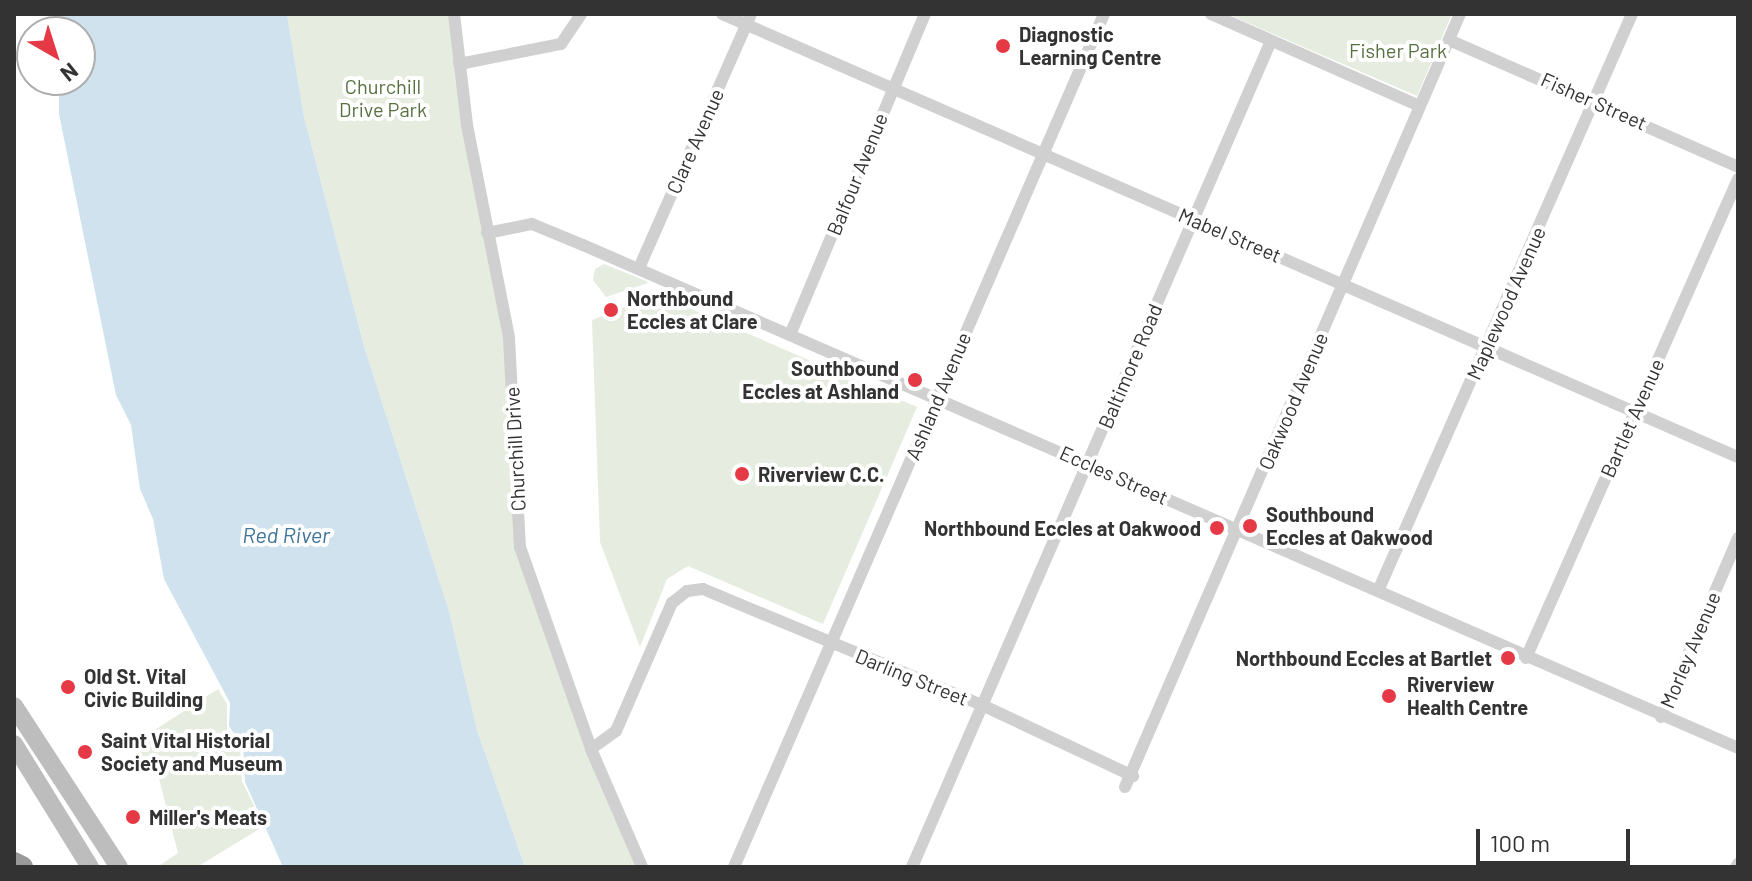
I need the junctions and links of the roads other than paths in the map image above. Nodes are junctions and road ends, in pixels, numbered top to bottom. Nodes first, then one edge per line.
1 (454, 14) edge
2 (581, 14) edge
3 (722, 14) edge
4 (925, 14) edge
5 (1104, 14) edge
6 (1211, 14) edge
7 (1460, 14) edge
8 (1632, 14) edge
9 (748, 19) edge
10 (1449, 40) junction
11 (1271, 41) junction
12 (459, 64) junction
13 (892, 89) junction
14 (1594, 100) junction
15 (1420, 106) junction
16 (1043, 153) junction
17 (1738, 167) edge
18 (1738, 179) edge
19 (1193, 219) junction
20 (487, 233) junction
21 (639, 268) junction
22 (1342, 283) junction
23 (790, 335) junction
24 (1487, 346) junction
25 (937, 399) junction
26 (1634, 412) junction
27 (1738, 457) edge
28 (1088, 464) junction
29 (1237, 532) junction
30 (1738, 538) edge
31 (1378, 591) junction
32 (831, 643) junction
33 (1526, 658) junction
34 (982, 705) junction
35 (14, 706) edge
36 (1661, 717) junction
37 (14, 744) edge
38 (1738, 748) edge
39 (591, 749) junction
40 (1129, 782) joint
41 (14, 863) edge
42 (22, 867) edge
43 (90, 867) edge
44 (119, 867) edge
45 (642, 867) edge
46 (734, 867) edge
47 (912, 867) edge

1 - 12 street, Churchill Drive
2 - 12 street
3 - 9 street, Mabel Street
4 - 13 street, Balfour Avenue
5 - 16 street, Ashland Avenue
6 - 11 street
7 - 10 street, Oakwood Avenue
8 - 14 street, Maplewood Avenue
9 - 13 street, Mabel Street
9 - 21 street, Clare Avenue
10 - 14 street, Fisher Street
10 - 15 street, Oakwood Avenue
11 - 15 street
11 - 19 street, Baltimore Road
12 - 20 street, Churchill Drive
13 - 16 street, Mabel Street
13 - 23 street, Balfour Avenue
14 - 17 street, Fisher Street
14 - 24 street, Maplewood Avenue
15 - 22 street, Oakwood Avenue
16 - 19 street, Mabel Street
16 - 25 street, Ashland Avenue
18 - 26 street, Bartlet Avenue
19 - 22 street, Mabel Street
19 - 28 street, Baltimore Road
20 - 21 street, Eccles Street
20 - 39 street, Churchill Drive
21 - 23 street, Eccles Street
22 - 24 street, Mabel Street
22 - 29 street, Oakwood Avenue
23 - 25 street, Eccles Street
24 - 26 street, Mabel Street
24 - 31 street, Maplewood Avenue
25 - 28 street, Eccles Street
25 - 32 street, Ashland Avenue
26 - 27 street, Mabel Street
26 - 33 street, Bartlet Avenue
28 - 29 street, Eccles Street
28 - 34 street, Baltimore Road
29 - 31 street, Eccles Street
29 - 40 street, Oakwood Avenue
30 - 36 street, Morley Avenue
31 - 33 street, Eccles Street
32 - 34 street, Darling Street
32 - 39 street, Darling Street
32 - 46 street, Ashland Avenue
33 - 36 street, Eccles Street
34 - 40 street, Darling Street
34 - 47 street, Baltimore Road
35 - 44 main road
36 - 38 street, Eccles Street
37 - 43 main road
39 - 45 street, Churchill Drive
41 - 42 highway

